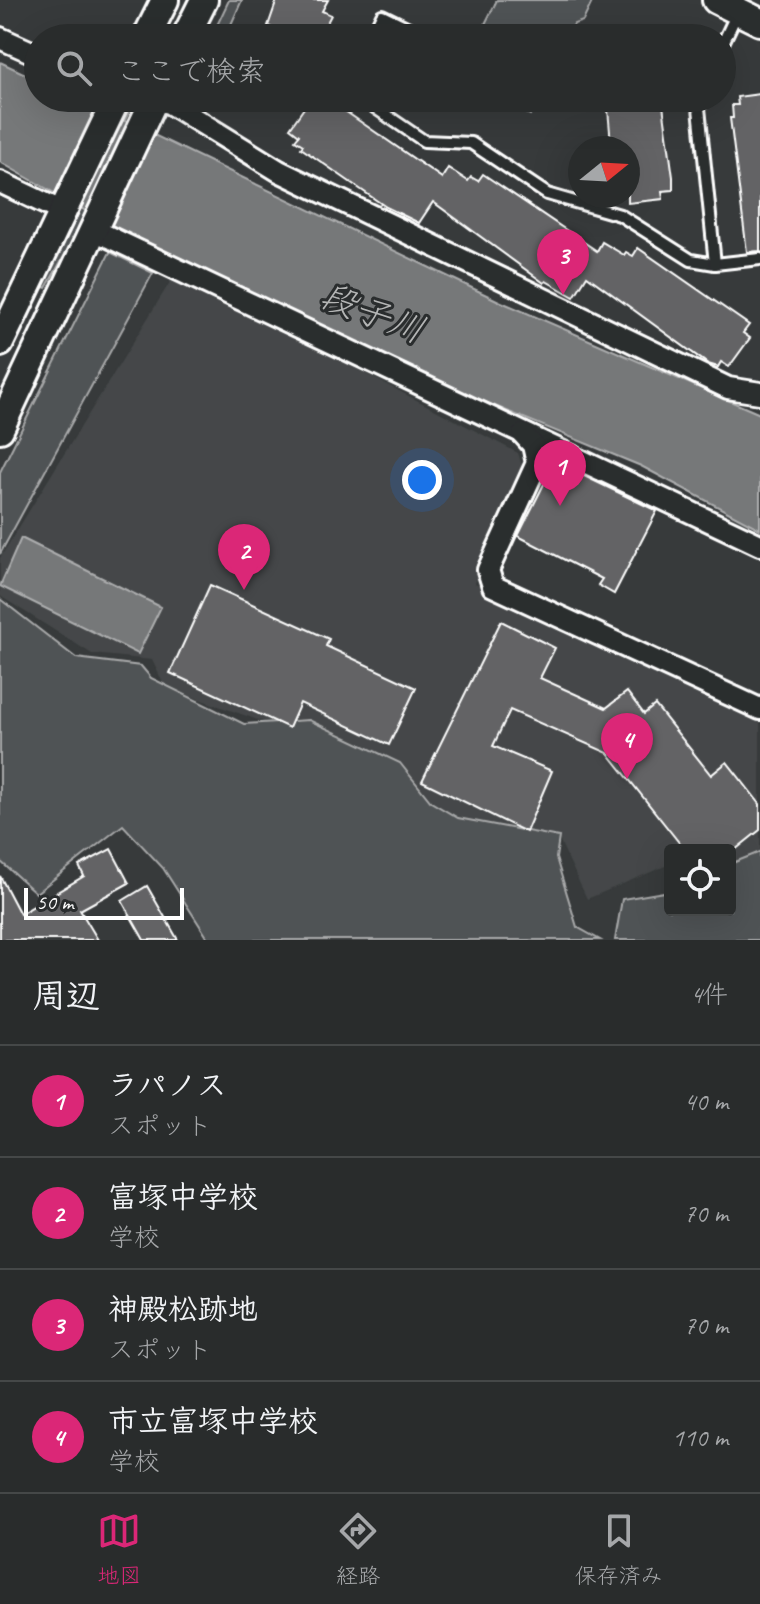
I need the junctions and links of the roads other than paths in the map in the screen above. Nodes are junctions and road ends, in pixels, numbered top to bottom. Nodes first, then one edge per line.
1 (165, 0) edge
2 (204, 0) edge
3 (153, 24) edge
4 (192, 24) edge
5 (378, 24) edge
6 (400, 24) edge
7 (0, 38) edge
8 (24, 49) edge
9 (111, 112) edge
10 (148, 112) edge
11 (184, 112) edge
12 (382, 112) edge
13 (699, 112) edge
14 (0, 182) edge
15 (65, 213) junction
16 (92, 229) junction
17 (760, 259) edge
18 (715, 264) junction
19 (0, 343) edge
20 (760, 393) edge
21 (0, 429) edge
22 (523, 434) junction
23 (760, 545) edge
24 (760, 709) edge

1 - 3 street
2 - 4 street
5 - 6 lane
7 - 8 street
9 - 15 street
10 - 16 street
11 - 20 street
12 - 18 lane
13 - 18 lane
14 - 15 street
15 - 19 street
16 - 21 street
16 - 22 street
17 - 18 lane
22 - 23 street
22 - 24 street

